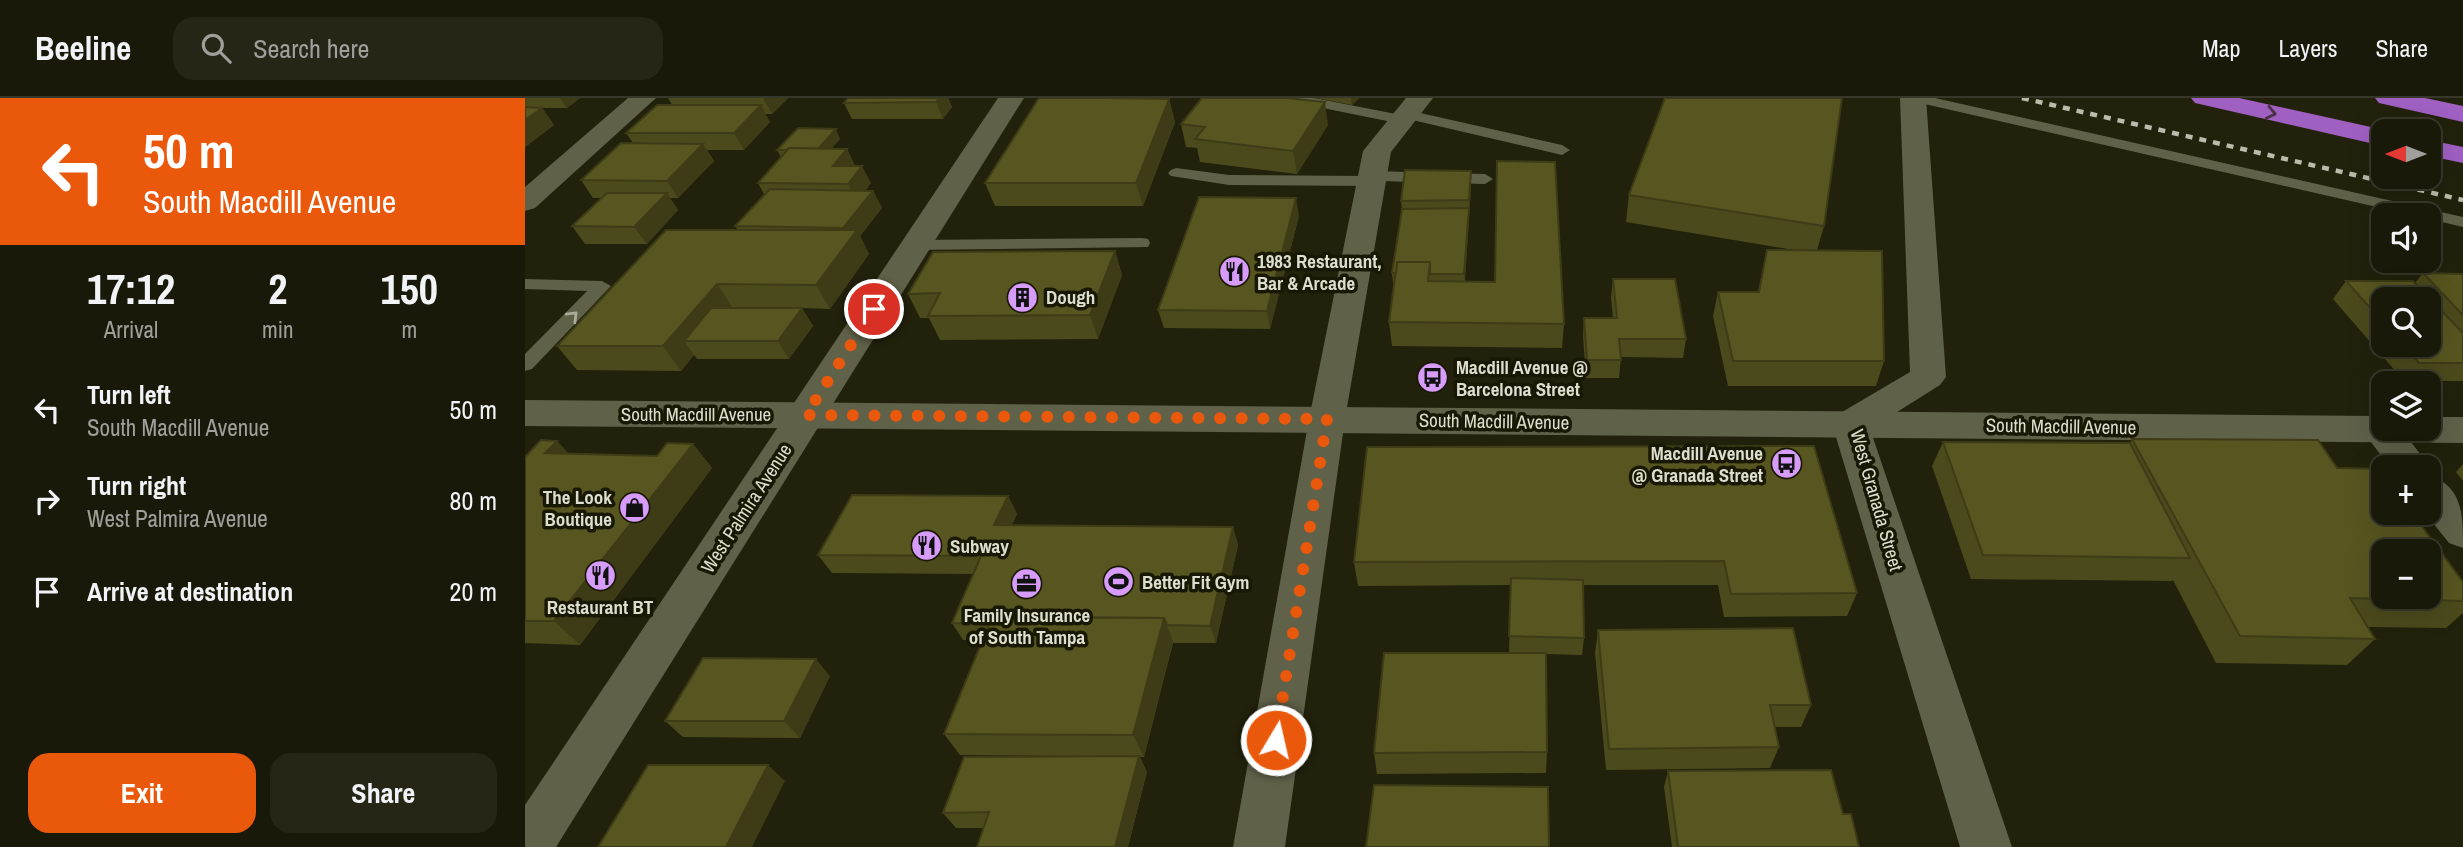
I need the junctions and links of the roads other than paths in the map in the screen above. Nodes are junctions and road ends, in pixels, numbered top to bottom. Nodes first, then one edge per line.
1 (643, 98) edge
2 (1011, 98) edge
3 (1293, 98) edge
4 (1915, 98) edge
5 (2204, 98) edge
6 (2388, 98) edge
7 (1410, 111) edge
8 (2463, 114) edge
9 (2371, 135) edge
10 (1562, 150) dead end
11 (2441, 150) edge
12 (2463, 155) edge
13 (1176, 173) dead end
14 (1372, 179) junction
15 (1485, 179) dead end
16 (525, 202) edge
17 (2463, 222) edge
18 (1142, 243) dead end
19 (916, 245) junction
20 (525, 284) edge
21 (525, 365) edge
22 (525, 413) edge
23 (806, 415) junction
24 (1327, 419) junction
25 (1850, 424) junction
26 (2371, 429) edge
27 (2441, 430) edge
28 (2463, 430) edge
29 (2390, 441) edge
30 (2401, 455) edge
31 (2441, 505) edge
32 (2463, 532) edge
33 (527, 847) edge
34 (1259, 847) edge
35 (1986, 847) edge

1 - 16 street
2 - 19 street, West Palmira Avenue
3 - 7 lane
4 - 17 lane
4 - 25 street, West Granada Street
5 -> 9 highway
6 - 8 highway
7 - 10 lane
7 - 14 street
11 - 12 highway
13 - 14 lane
14 - 15 lane
14 - 24 street
18 - 19 lane
19 - 23 street, West Palmira Avenue
21 -> 20 lane
22 - 23 street, South Macdill Avenue
23 - 24 street, South Macdill Avenue
23 - 33 street, West Palmira Avenue
24 - 25 street, South Macdill Avenue
24 - 34 street
25 - 26 street, South Macdill Avenue
25 - 35 street, West Granada Street
27 - 28 street, South Macdill Avenue
29 - 30 street
31 - 32 street

